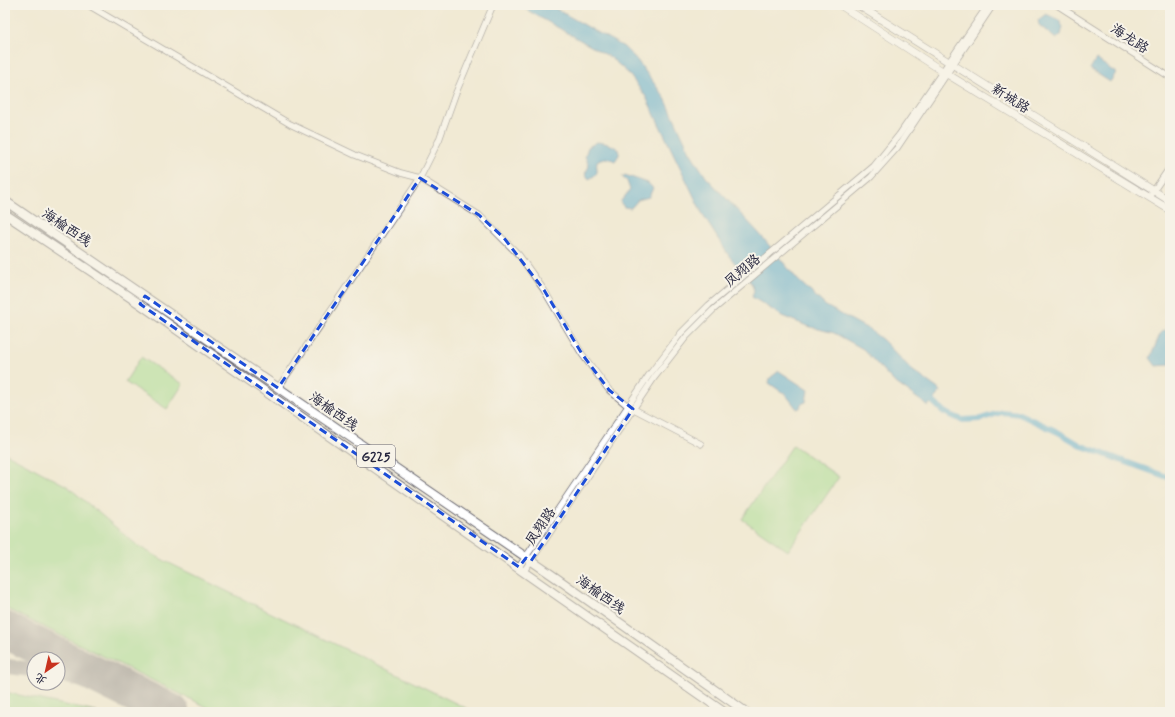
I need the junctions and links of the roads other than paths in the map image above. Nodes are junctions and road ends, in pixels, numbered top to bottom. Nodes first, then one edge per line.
1 (88, 5) edge
2 (493, 5) edge
3 (840, 5) edge
4 (858, 5) edge
5 (988, 5) edge
6 (993, 5) edge
7 (1057, 5) edge
8 (950, 64) junction
9 (945, 72) junction
10 (1170, 78) edge
11 (1170, 167) edge
12 (420, 178) junction
13 (1151, 195) junction
14 (5, 201) edge
15 (1170, 201) edge
16 (1170, 210) edge
17 (5, 214) edge
18 (744, 280) junction
19 (145, 296) junction
20 (140, 304) junction
21 (278, 388) junction
22 (628, 406) junction
23 (633, 409) junction
24 (701, 444) dead end
25 (528, 559) junction
26 (521, 569) junction
27 (724, 712) edge
28 (746, 712) edge

1 - 12 street
2 - 12 street
3 - 9 main road, 新城路
4 - 8 main road, 新城路
5 - 8 street, 凤翔路
6 - 8 street, 凤翔路
7 - 10 street, 海龙路
8 - 9 street, 凤翔路
8 - 13 main road, 新城路
9 - 13 main road, 新城路
9 - 18 street, 凤翔路
11 - 13 street
12 - 21 street
12 - 22 street
13 - 15 main road, 新城路
13 - 16 main road, 新城路
14 - 19 highway, 海榆西线 / G225
17 - 20 highway, 海榆西线 / G225
18 - 22 street, 凤翔路
18 - 23 street, 凤翔路
19 - 20 main road
19 - 21 highway, 海榆西线 / G225
20 - 26 highway, 海榆西线 / G225
21 - 25 highway, 海榆西线 / G225
22 - 23 street
22 - 25 street, 凤翔路
23 - 24 street
23 - 25 street, 凤翔路
25 - 26 street, 凤翔路
25 - 28 highway, 海榆西线 / G225
26 - 27 highway, 海榆西线 / G225

